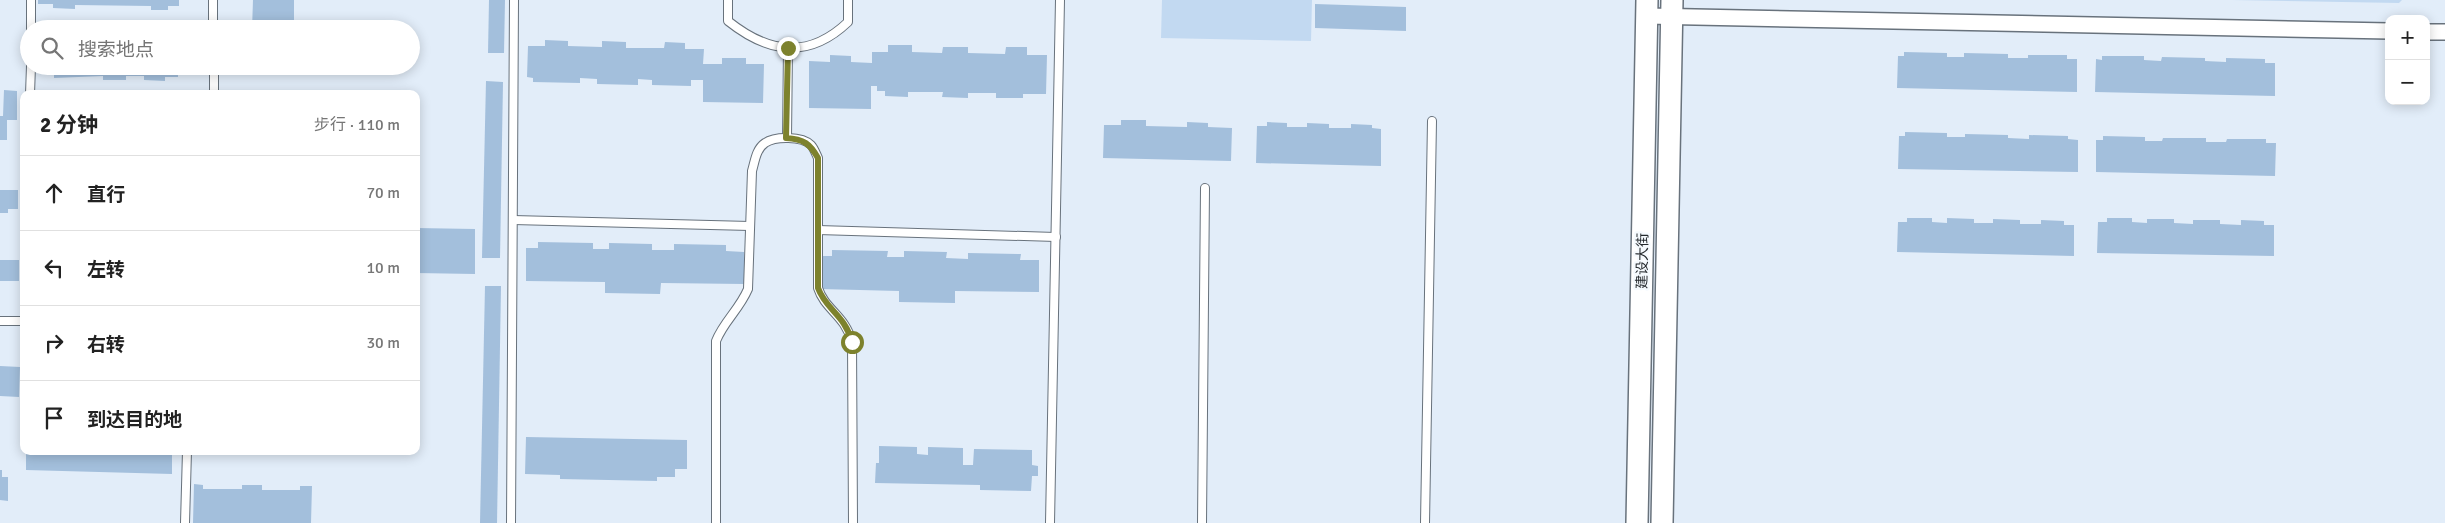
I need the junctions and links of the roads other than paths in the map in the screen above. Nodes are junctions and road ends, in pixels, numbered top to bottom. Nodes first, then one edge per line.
1 (31, 0) edge
2 (213, 0) edge
3 (514, 0) edge
4 (728, 0) edge
5 (848, 0) edge
6 (1060, 0) edge
7 (1647, 8) edge
8 (1672, 8) edge
9 (31, 20) edge
10 (213, 20) edge
11 (2385, 31) edge
12 (2430, 32) edge
13 (2445, 32) edge
14 (788, 48) junction
15 (30, 75) edge
16 (214, 75) edge
17 (30, 90) edge
18 (214, 90) edge
19 (1432, 121) dead end
20 (786, 138) junction
21 (1205, 188) dead end
22 (513, 220) junction
23 (750, 226) junction
24 (818, 230) junction
25 (1056, 237) junction
26 (0, 321) edge
27 (20, 321) edge
28 (187, 455) edge
29 (185, 523) edge
30 (511, 523) edge
31 (716, 523) edge
32 (853, 523) edge
33 (1050, 523) edge
34 (1202, 523) edge
35 (1425, 523) edge
36 (1637, 523) edge
37 (1662, 523) edge

1 - 9 lane
2 - 10 lane
3 - 22 lane
4 - 14 lane
5 - 14 lane
6 - 25 lane
7 - 8 street
7 - 36 main road, 建设大街
8 - 11 street
8 - 37 main road, 建设大街
12 - 13 street
14 - 20 lane
15 - 17 lane
16 - 18 lane
19 - 35 lane
20 - 23 lane
20 - 24 lane
21 - 34 lane
22 - 23 lane
22 - 30 lane
23 - 31 lane
24 - 25 lane
24 - 32 lane
25 - 33 lane
26 - 27 lane
28 - 29 lane

